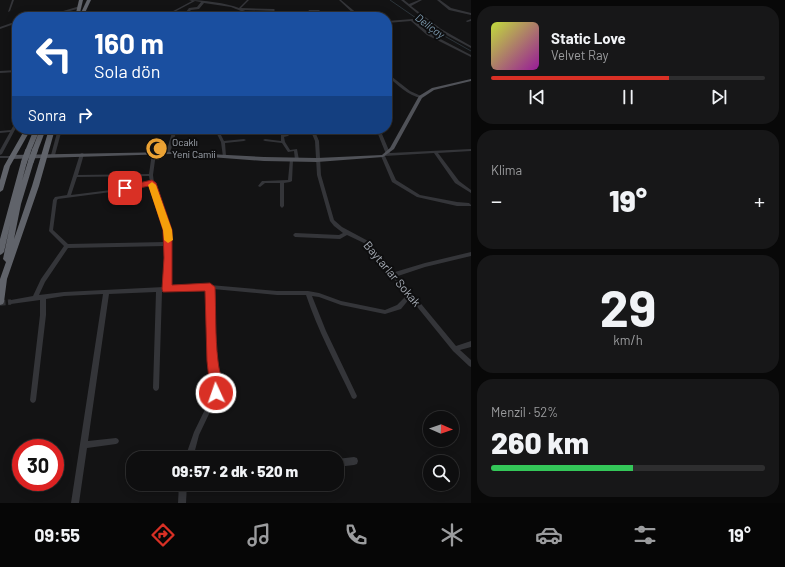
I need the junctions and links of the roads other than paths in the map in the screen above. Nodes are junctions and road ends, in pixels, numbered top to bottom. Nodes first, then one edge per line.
1 (13, 0) edge
2 (81, 0) edge
3 (89, 0) edge
4 (190, 0) edge
5 (248, 0) edge
6 (340, 0) edge
7 (402, 0) edge
8 (420, 0) edge
9 (438, 0) edge
10 (194, 1) junction
11 (203, 2) junction
12 (410, 5) junction
13 (80, 7) junction
14 (240, 9) junction
15 (274, 10) dead end
16 (9, 11) dead end
17 (319, 11) dead end
18 (471, 11) edge
19 (62, 12) edge
20 (78, 12) edge
21 (84, 12) edge
22 (173, 12) edge
23 (187, 12) edge
24 (247, 12) edge
25 (309, 12) edge
26 (354, 12) edge
27 (465, 13) junction
28 (471, 14) edge
29 (471, 20) edge
30 (467, 21) dead end
31 (392, 22) edge
32 (12, 24) edge
33 (0, 28) edge
34 (471, 47) edge
35 (471, 56) edge
36 (12, 71) edge
37 (0, 72) edge
38 (392, 79) edge
39 (471, 80) edge
40 (420, 98) junction
41 (12, 131) joint
42 (0, 132) edge
43 (25, 134) edge
44 (35, 134) edge
45 (41, 134) edge
46 (51, 134) edge
47 (59, 134) edge
48 (174, 134) edge
49 (219, 134) edge
50 (314, 134) edge
51 (380, 134) dead end
52 (287, 135) dead end
53 (244, 140) dead end
54 (264, 140) dead end
55 (223, 142) junction
56 (283, 142) junction
57 (471, 150) edge
58 (154, 153) junction
59 (168, 153) junction
60 (436, 153) junction
61 (82, 154) junction
62 (53, 155) junction
63 (385, 155) junction
64 (0, 156) edge
65 (45, 156) junction
66 (224, 156) junction
67 (12, 157) junction
68 (291, 160) junction
69 (297, 160) junction
70 (317, 160) junction
71 (27, 162) junction
72 (151, 175) junction
73 (76, 176) junction
74 (152, 183) junction
75 (282, 183) junction
76 (260, 186) dead end
77 (0, 190) edge
78 (471, 192) edge
79 (69, 195) junction
80 (469, 204) dead end
81 (282, 206) dead end
82 (348, 232) junction
83 (296, 235) dead end
84 (169, 244) junction
85 (66, 246) junction
86 (0, 252) edge
87 (471, 254) edge
88 (394, 275) junction
89 (4, 281) junction
90 (210, 287) junction
91 (167, 289) junction
92 (159, 290) junction
93 (106, 293) junction
94 (308, 294) junction
95 (410, 295) junction
96 (43, 297) junction
97 (35, 298) junction
98 (0, 302) edge
99 (11, 302) tunnel mouth
100 (471, 344) edge
101 (455, 349) junction
102 (471, 364) edge
103 (156, 388) dead end
104 (354, 396) dead end
105 (33, 400) dead end
106 (116, 441) dead end
107 (84, 445) junction
108 (191, 451) edge
109 (354, 461) dead end
110 (344, 462) edge
111 (183, 491) edge
112 (75, 503) edge
113 (182, 503) edge

1 - 16 street
2 - 13 highway
3 - 21 highway
4 - 10 street
5 - 14 street
6 - 26 street
7 - 12 street
8 - 12 street
9 - 27 street
10 - 11 street
10 - 22 street
11 - 14 street
11 - 23 street
12 - 34 street
13 - 19 street
13 - 20 highway
14 - 15 street
14 - 24 street
17 - 25 street
18 - 27 street
27 - 28 street
29 - 30 street
31 - 35 street
32 - 33 street
36 - 37 street
38 - 40 street
39 - 40 main road
40 - 63 main road
41 - 42 street
41 - 64 street
43 - 67 highway
44 - 71 highway, bridge
45 - 71 highway, bridge
46 - 65 highway
47 - 62 street
48 - 59 street
49 - 55 street
50 - 70 street, Baytarlar Sokak
51 - 63 street
52 - 56 street
53 - 55 street
54 - 56 street
55 - 66 street
56 - 69 street
57 - 60 street
58 - 59 main road
58 - 61 main road
58 - 72 street
59 - 66 main road
60 - 63 street
60 - 78 street
61 - 62 main road
61 - 73 street
62 - 65 main road
63 - 70 main road
63 - 80 street
64 - 67 street
65 - 67 main road
65 - 89 highway
66 - 68 main road
67 - 77 highway
68 - 69 main road
68 - 75 street
69 - 70 main road
70 - 82 street, Baytarlar Sokak
71 - 86 highway
71 - 89 highway
72 - 73 street
72 - 74 street
73 - 79 street
74 - 79 street
74 - 84 street
75 - 76 street
75 - 81 street
79 - 85 street
82 - 83 street
82 - 88 street, Baytarlar Sokak
84 - 85 street
84 - 91 street
85 - 97 street
87 - 88 street
88 - 95 street, Baytarlar Sokak
89 - 98 highway
90 - 91 street
90 - 94 street
90 - 108 street
91 - 92 street
92 - 93 street
92 - 103 street
93 - 96 street
93 - 107 street
94 - 95 street
94 - 104 street
95 - 101 street, Baytarlar Sokak
96 - 97 street
96 - 105 street
97 - 99 street
100 - 101 street
101 - 102 street, Baytarlar Sokak
106 - 107 street
107 - 112 street
109 - 110 street
111 - 113 street

